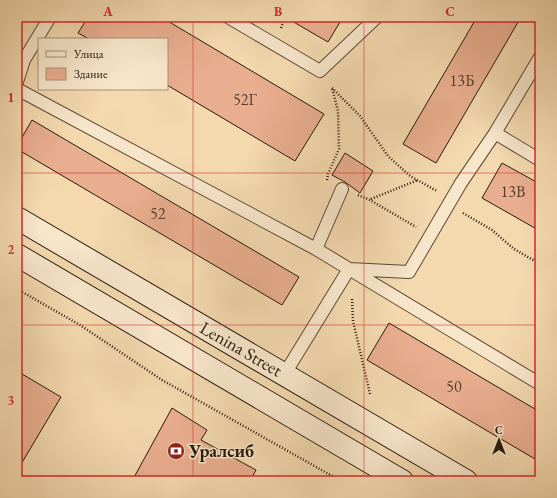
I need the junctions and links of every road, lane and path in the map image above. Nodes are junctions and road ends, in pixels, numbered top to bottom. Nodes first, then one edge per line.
1 (50, 17) edge
2 (228, 17) edge
3 (377, 17) edge
4 (540, 56) edge
5 (21, 58) edge
6 (320, 71) junction
7 (17, 82) edge
8 (17, 88) edge
9 (332, 88) junction
10 (495, 133) junction
11 (340, 149) dead end
12 (540, 160) edge
13 (418, 180) junction
14 (342, 189) dead end
15 (450, 202) junction
16 (17, 218) edge
17 (431, 235) junction
18 (316, 249) junction
19 (17, 255) edge
20 (540, 264) edge
21 (349, 268) junction
22 (17, 289) edge
23 (284, 375) junction
24 (540, 384) edge
25 (370, 394) dead end
26 (341, 481) edge
27 (402, 481) edge
28 (466, 481) edge

1 - 5 lane
2 - 6 lane
3 - 6 lane
4 - 10 lane
5 - 7 lane
6 - 9 path
8 - 18 lane
9 - 11 path
9 - 13 path
10 - 12 lane
10 - 15 lane
13 - 15 path
13 - 17 path
14 - 18 lane
15 - 17 lane
15 - 20 path
16 - 23 main road, Lenina Street
17 - 21 lane
18 - 21 lane
19 - 27 main road, Lenina Street
21 - 23 lane
21 - 24 lane
21 - 25 path
22 - 26 path
23 - 28 main road, Lenina Street

